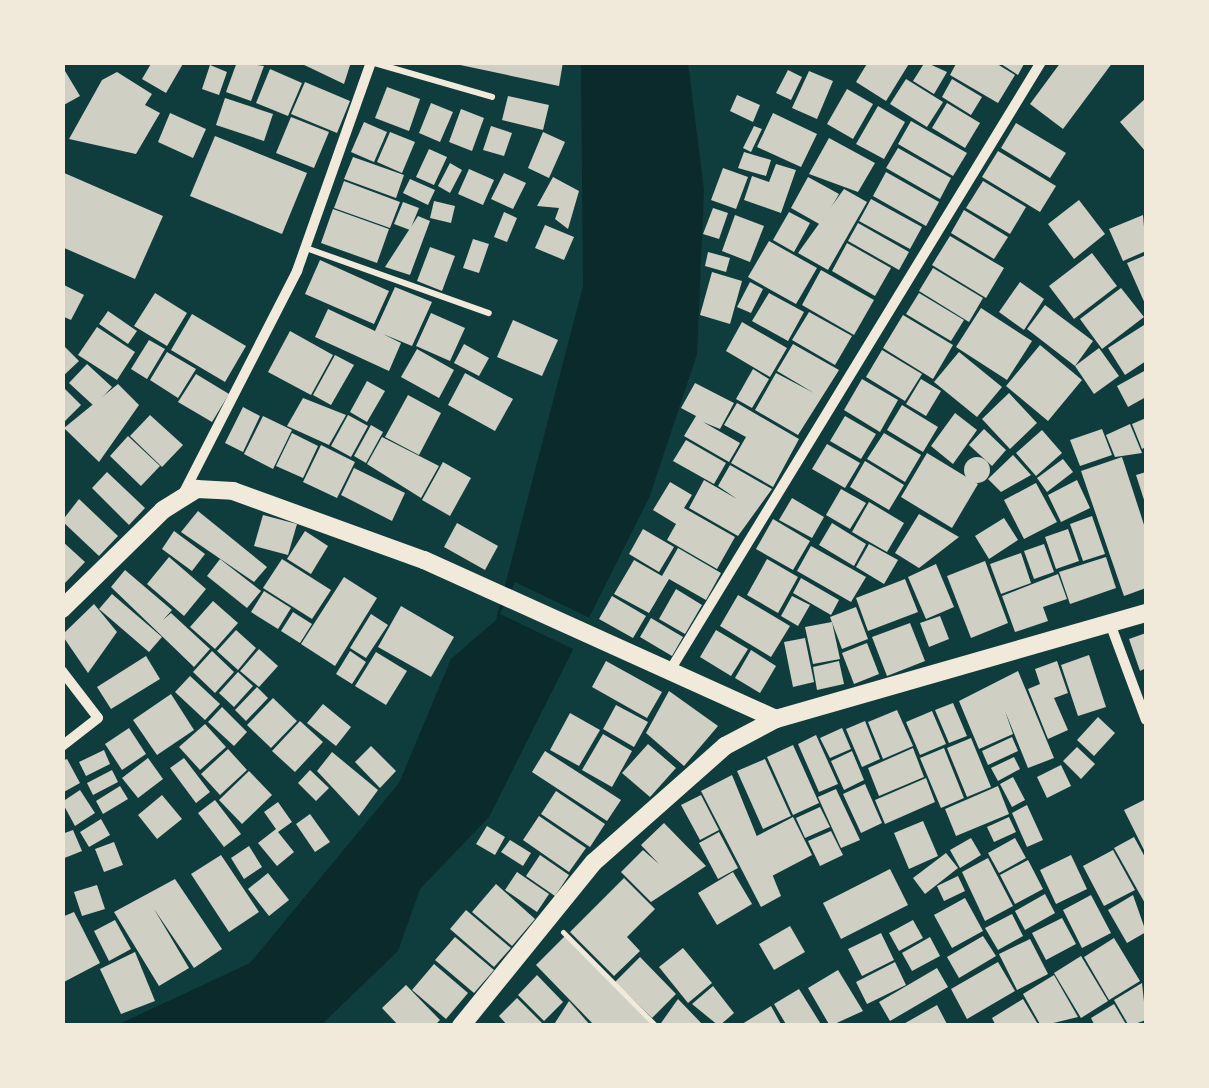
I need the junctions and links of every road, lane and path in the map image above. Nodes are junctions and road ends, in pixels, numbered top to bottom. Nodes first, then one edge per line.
1 (371, 62) edge
2 (1041, 62) edge
3 (492, 96) dead end
4 (306, 248) junction
5 (489, 313) dead end
6 (182, 497) junction
7 (62, 609) edge
8 (1146, 612) edge
9 (1111, 626) junction
10 (62, 672) edge
11 (669, 672) junction
12 (776, 720) junction
13 (1146, 720) edge
14 (62, 746) edge
15 (549, 918) junction
16 (461, 1026) edge
17 (656, 1026) edge

1 - 3 lane
1 - 4 street
2 - 11 street
4 - 5 lane
4 - 6 street
6 - 7 main road
6 - 11 main road
8 - 9 main road
9 - 12 main road
9 - 13 street
10 - 14 street
11 - 12 main road
12 - 15 main road
15 - 16 main road
15 - 17 path

